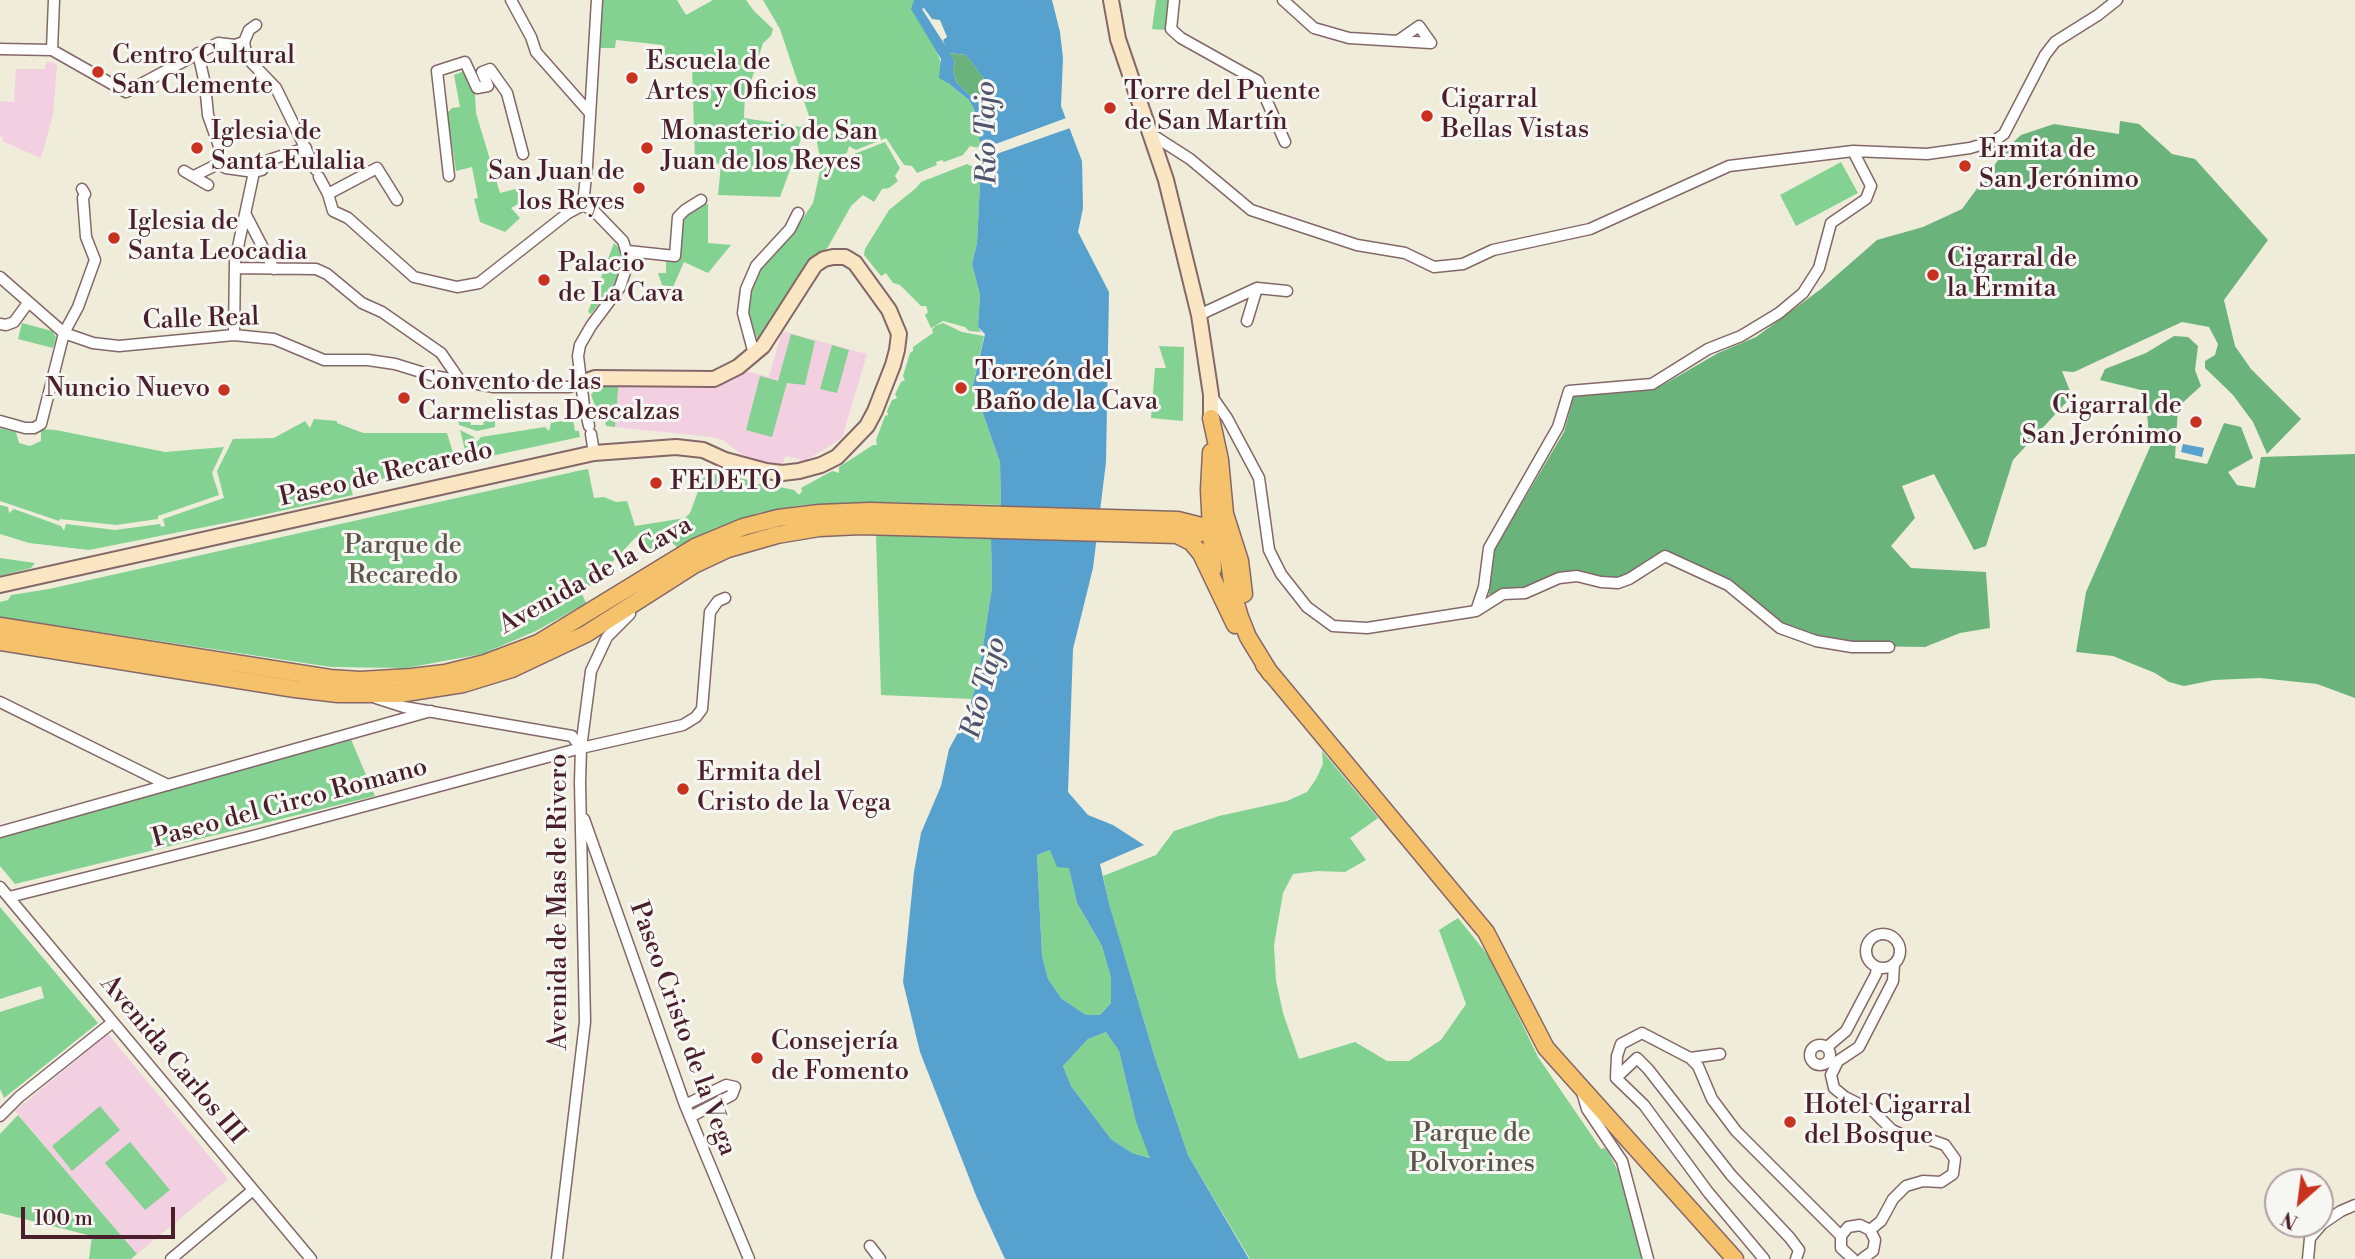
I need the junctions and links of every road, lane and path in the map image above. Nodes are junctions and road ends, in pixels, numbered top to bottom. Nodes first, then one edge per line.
1 (54, 0) edge
2 (510, 0) edge
3 (597, 0) edge
4 (1111, 0) edge
5 (1174, 0) edge
6 (1283, 0) edge
7 (2117, 0) edge
8 (256, 25) dead end
9 (1399, 40) dead end
10 (242, 47) junction
11 (0, 49) edge
12 (52, 50) junction
13 (198, 53) junction
14 (589, 112) junction
15 (1151, 134) junction
16 (1285, 142) dead end
17 (306, 148) junction
18 (1853, 150) junction
19 (523, 154) dead end
20 (218, 164) junction
21 (184, 171) dead end
22 (254, 172) junction
23 (194, 176) junction
24 (449, 176) dead end
25 (208, 185) dead end
26 (82, 189) dead end
27 (328, 194) junction
28 (397, 200) dead end
29 (701, 200) dead end
30 (583, 205) junction
31 (798, 213) dead end
32 (246, 215) junction
33 (628, 251) junction
34 (235, 268) junction
35 (274, 269) junction
36 (0, 277) edge
37 (1257, 288) junction
38 (1287, 291) dead end
39 (28, 303) junction
40 (1199, 315) junction
41 (1247, 321) dead end
42 (0, 324) edge
43 (64, 333) junction
44 (234, 335) junction
45 (754, 354) junction
46 (461, 382) junction
47 (581, 383) junction
48 (1211, 395) junction
49 (584, 406) dead end
50 (1211, 418) junction
51 (0, 421) edge
52 (589, 426) dead end
53 (594, 453) junction
54 (1209, 490) junction
55 (1226, 514) junction
56 (911, 520) junction
57 (1210, 527) junction
58 (1177, 528) junction
59 (752, 541) junction
60 (0, 585) edge
61 (1220, 595) junction
62 (725, 598) dead end
63 (1476, 611) junction
64 (0, 626) edge
65 (0, 642) edge
66 (1889, 647) dead end
67 (591, 671) joint
68 (1270, 673) junction
69 (365, 695) junction
70 (0, 702) edge
71 (431, 711) junction
72 (581, 748) junction
73 (169, 785) junction
74 (582, 812) junction
75 (0, 832) edge
76 (0, 887) edge
77 (9, 897) junction
78 (1894, 964) junction
79 (1877, 967) junction
80 (113, 1022) junction
81 (1827, 1047) dead end
82 (1720, 1054) dead end
83 (1690, 1058) junction
84 (1616, 1078) junction
85 (1581, 1089) junction
86 (685, 1105) junction
87 (0, 1115) edge
88 (690, 1117) junction
89 (1636, 1149) junction
90 (1622, 1161) junction
91 (253, 1190) junction
92 (2355, 1205) edge
93 (1870, 1230) junction
94 (1841, 1236) junction
95 (870, 1246) dead end
96 (1841, 1248) junction
97 (171, 1259) edge
98 (312, 1259) edge
99 (557, 1259) edge
100 (749, 1259) edge
101 (880, 1259) edge
102 (1648, 1259) edge
103 (1735, 1259) edge
104 (1764, 1259) edge
105 (1796, 1259) edge
106 (1835, 1259) edge
107 (1853, 1259) edge
108 (1862, 1259) edge
109 (2308, 1259) edge

1 - 12 street
2 - 14 street
3 - 14 street
4 - 15 street
5 - 16 street
6 - 9 street
7 - 18 street
8 - 10 street
10 - 13 street
10 - 17 street
11 - 12 street
12 - 13 street
13 - 20 street
14 - 30 street
15 - 18 street
15 - 40 street
17 - 22 street
17 - 27 street
18 - 63 street
19 - 24 street
20 - 22 street
20 - 23 street
21 - 23 street
22 - 32 street
23 - 25 street
26 - 43 street
27 - 28 street
27 - 30 street
29 - 33 street
30 - 33 street
31 - 45 street
32 - 34 street
32 - 35 street
33 - 47 street
34 - 35 street
34 - 44 street
35 - 46 street
36 - 39 street
37 - 38 street
37 - 40 street
37 - 41 street
39 - 42 street
39 - 43 street
40 - 48 street
43 - 44 street, Calle Real
43 - 51 street
44 - 46 street, Calle Real
45 - 47 street
45 - 53 street, Paseo de Recaredo
46 - 47 street, Calle Real
47 - 49 street
48 - 50 street
48 - 63 street
50 - 54 main road
50 - 55 main road
52 - 53 street
53 - 60 street, Paseo de Recaredo
54 - 57 main road
54 - 58 main road
55 - 57 main road
55 - 68 main road
56 - 58 main road, Avenida de la Cava
56 - 58 main road, Avenida de la Cava
56 - 59 main road, Avenida de la Cava
56 - 64 main road, Avenida de la Cava
57 - 58 main road
57 - 61 main road
57 - 68 main road
58 - 61 main road
59 - 67 street, Avenida de la Cava
59 - 69 main road, Avenida de la Cava
61 - 68 main road
62 - 72 street, Paseo del Circo Romano
63 - 66 street
65 - 69 main road, Avenida de la Cava
67 - 72 street, Avenida de Mas de Rivero
68 - 85 main road
69 - 71 street
70 - 73 street
71 - 72 street
71 - 73 street, Paseo del Circo Romano
72 - 74 street, Avenida de Mas de Rivero
72 - 77 street, Paseo del Circo Romano
73 - 75 street, Paseo del Circo Romano
74 - 86 street, Paseo Cristo de la Vega
74 - 99 street, Avenida de Mas de Rivero
76 - 77 street, Avenida Carlos III
77 - 80 street, Avenida Carlos III
78 - 79 street
78 - 79 street
78 - 93 street
79 - 81 street
80 - 87 street
80 - 91 street, Avenida Carlos III
82 - 83 street
83 - 84 street
83 - 94 street
84 - 104 street
84 - 105 street
85 - 89 main road
85 - 90 street
86 - 88 street, Paseo Cristo de la Vega
86 - 88 street
88 - 100 street, Paseo Cristo de la Vega
89 - 90 street
89 - 103 main road
90 - 102 street
91 - 97 street
91 - 98 street, Avenida Carlos III
92 - 109 street
93 - 94 street
93 - 108 street
94 - 96 street
95 - 101 street
96 - 106 street
96 - 107 street

